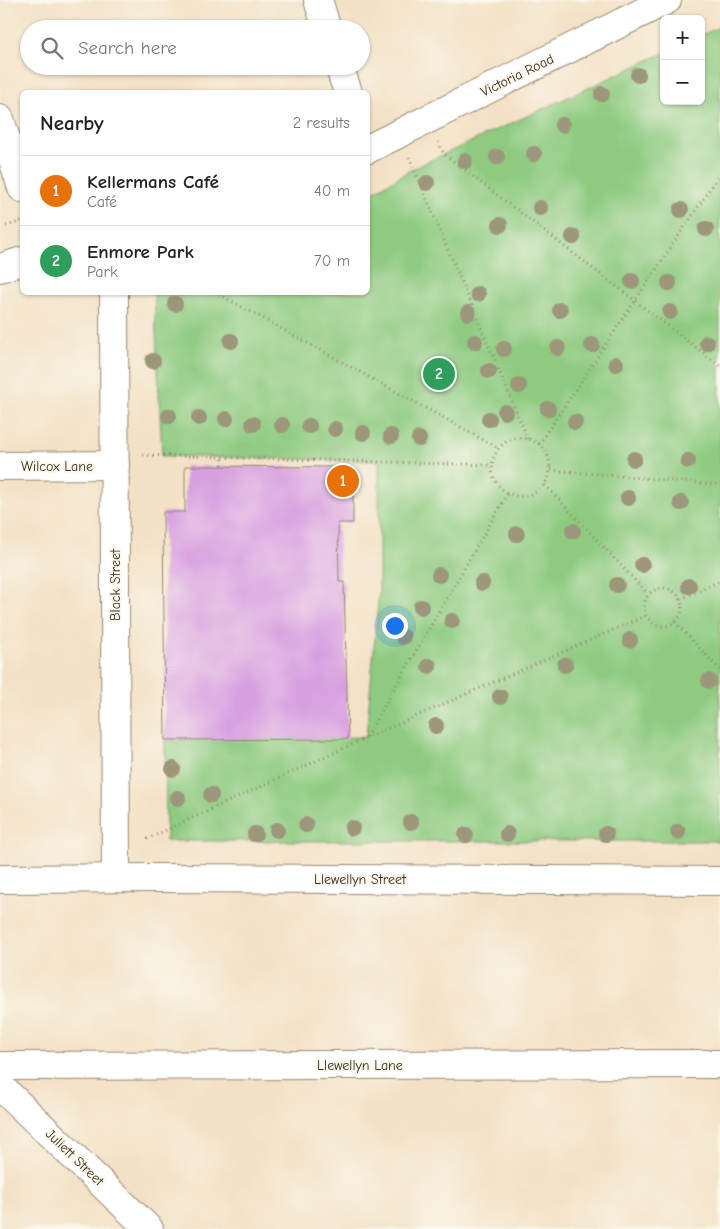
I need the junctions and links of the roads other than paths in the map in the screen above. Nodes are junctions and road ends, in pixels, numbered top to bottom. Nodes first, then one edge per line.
1 (318, 0) edge
2 (667, 0) edge
3 (324, 20) edge
4 (343, 75) edge
5 (347, 90) edge
6 (0, 119) edge
7 (370, 148) edge
8 (20, 182) edge
9 (20, 262) edge
10 (0, 268) edge
11 (114, 295) edge
12 (114, 465) junction
13 (0, 466) edge
14 (116, 878) junction
15 (0, 879) edge
16 (720, 881) edge
17 (720, 1064) edge
18 (0, 1066) edge
19 (0, 1086) edge
20 (149, 1229) edge

1 - 3 street
2 - 7 street, Victoria Road
4 - 5 street
6 - 8 street
9 - 10 street
11 - 12 street, Black Street
12 - 13 street, Wilcox Lane
12 - 14 street, Black Street
14 - 15 street, Llewellyn Street
14 - 16 street, Llewellyn Street
17 - 18 street, Llewellyn Lane
19 - 20 street, Juliett Street

